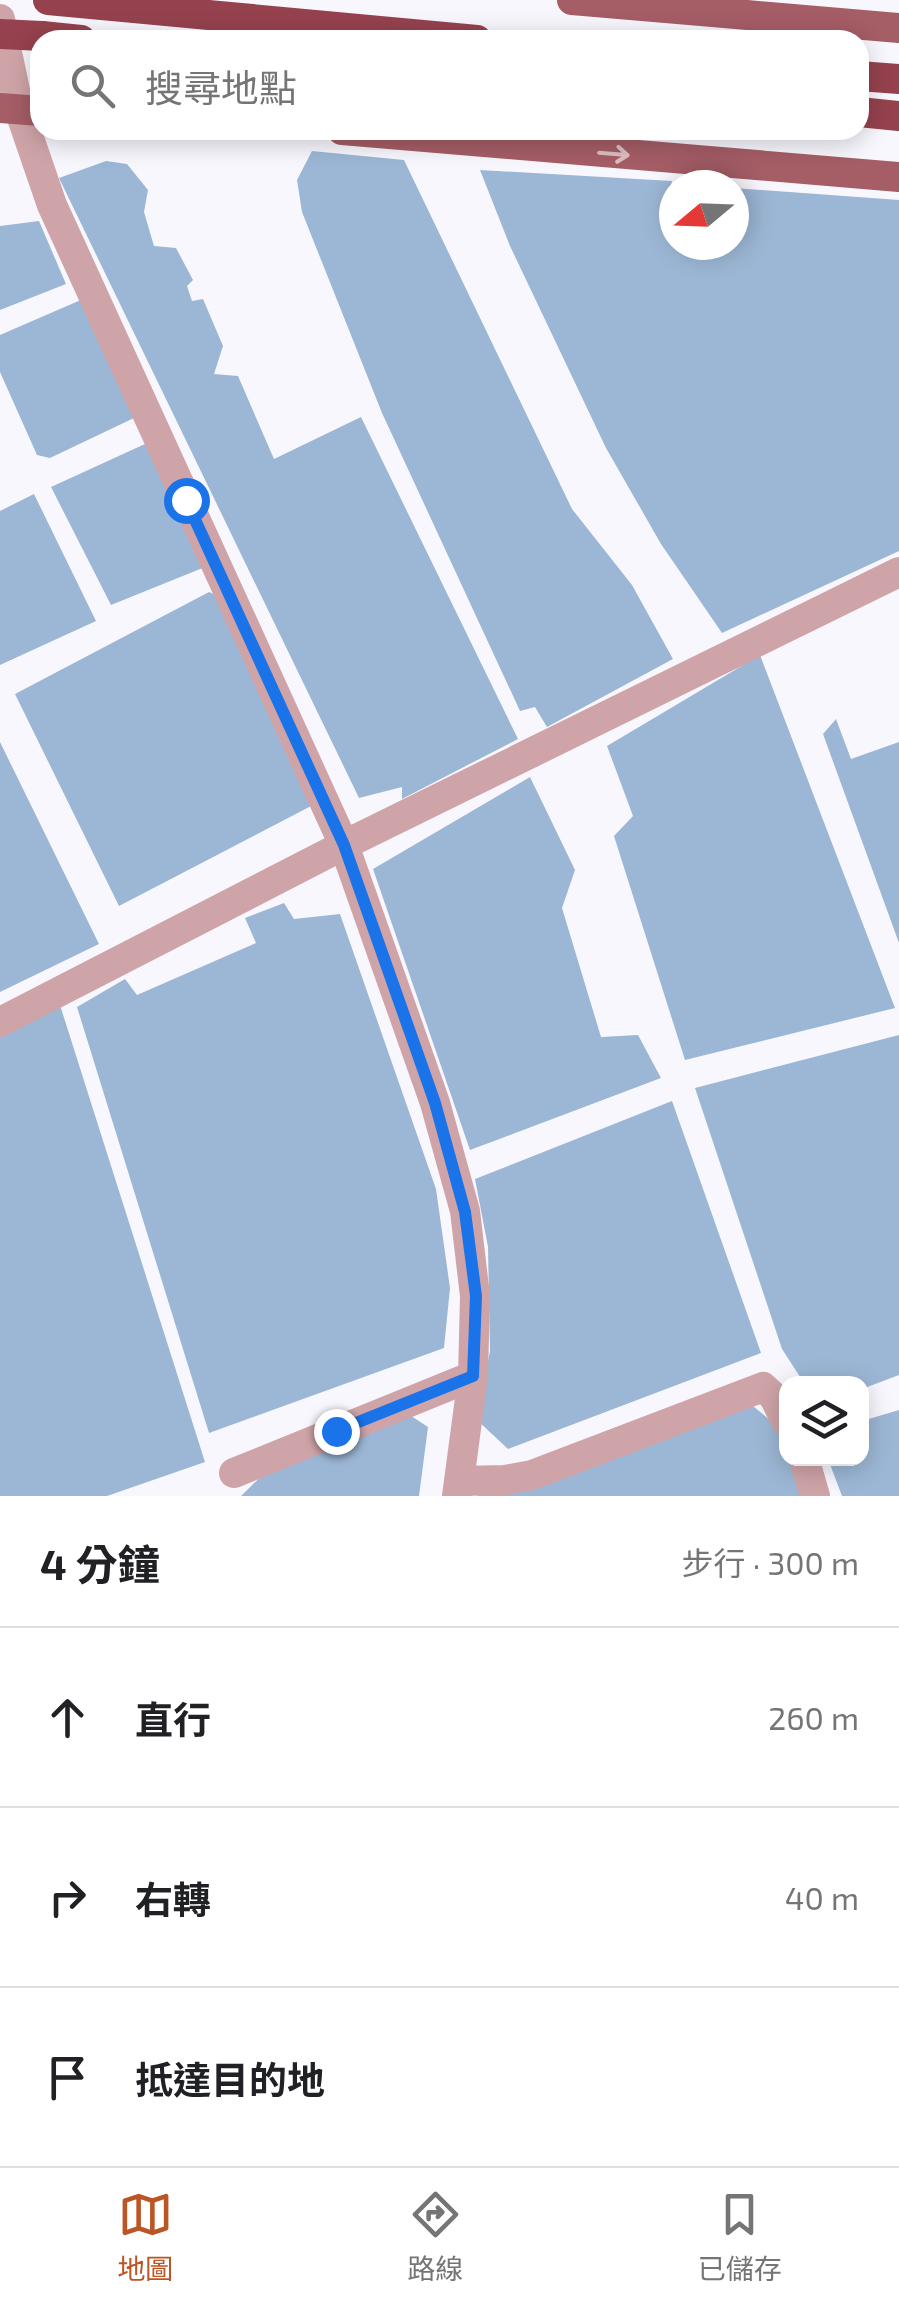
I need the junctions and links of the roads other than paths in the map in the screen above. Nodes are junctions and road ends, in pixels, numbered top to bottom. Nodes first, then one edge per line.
1 (48, 0) edge
2 (572, 0) edge
3 (0, 19) edge
4 (899, 28) edge
5 (370, 30) edge
6 (0, 34) edge
7 (30, 35) edge
8 (869, 77) edge
9 (899, 79) edge
10 (20, 109) edge
11 (869, 113) edge
12 (899, 116) edge
13 (30, 139) edge
14 (30, 140) edge
15 (461, 140) edge
16 (899, 177) edge
17 (899, 572) edge
18 (344, 845) junction
19 (0, 1022) edge
20 (473, 1376) junction
21 (779, 1407) edge
22 (806, 1466) edge
23 (234, 1473) dead end
24 (458, 1488) edge
25 (815, 1496) edge

1 - 5 highway
2 - 4 main road
3 - 10 street
6 - 7 highway, bridge
8 - 9 highway
10 - 13 street
11 - 12 highway
14 - 18 street
15 -> 16 main road
17 - 18 street
18 - 19 street
18 - 20 street
20 - 23 street
20 - 24 street
21 - 24 street
22 - 25 street

